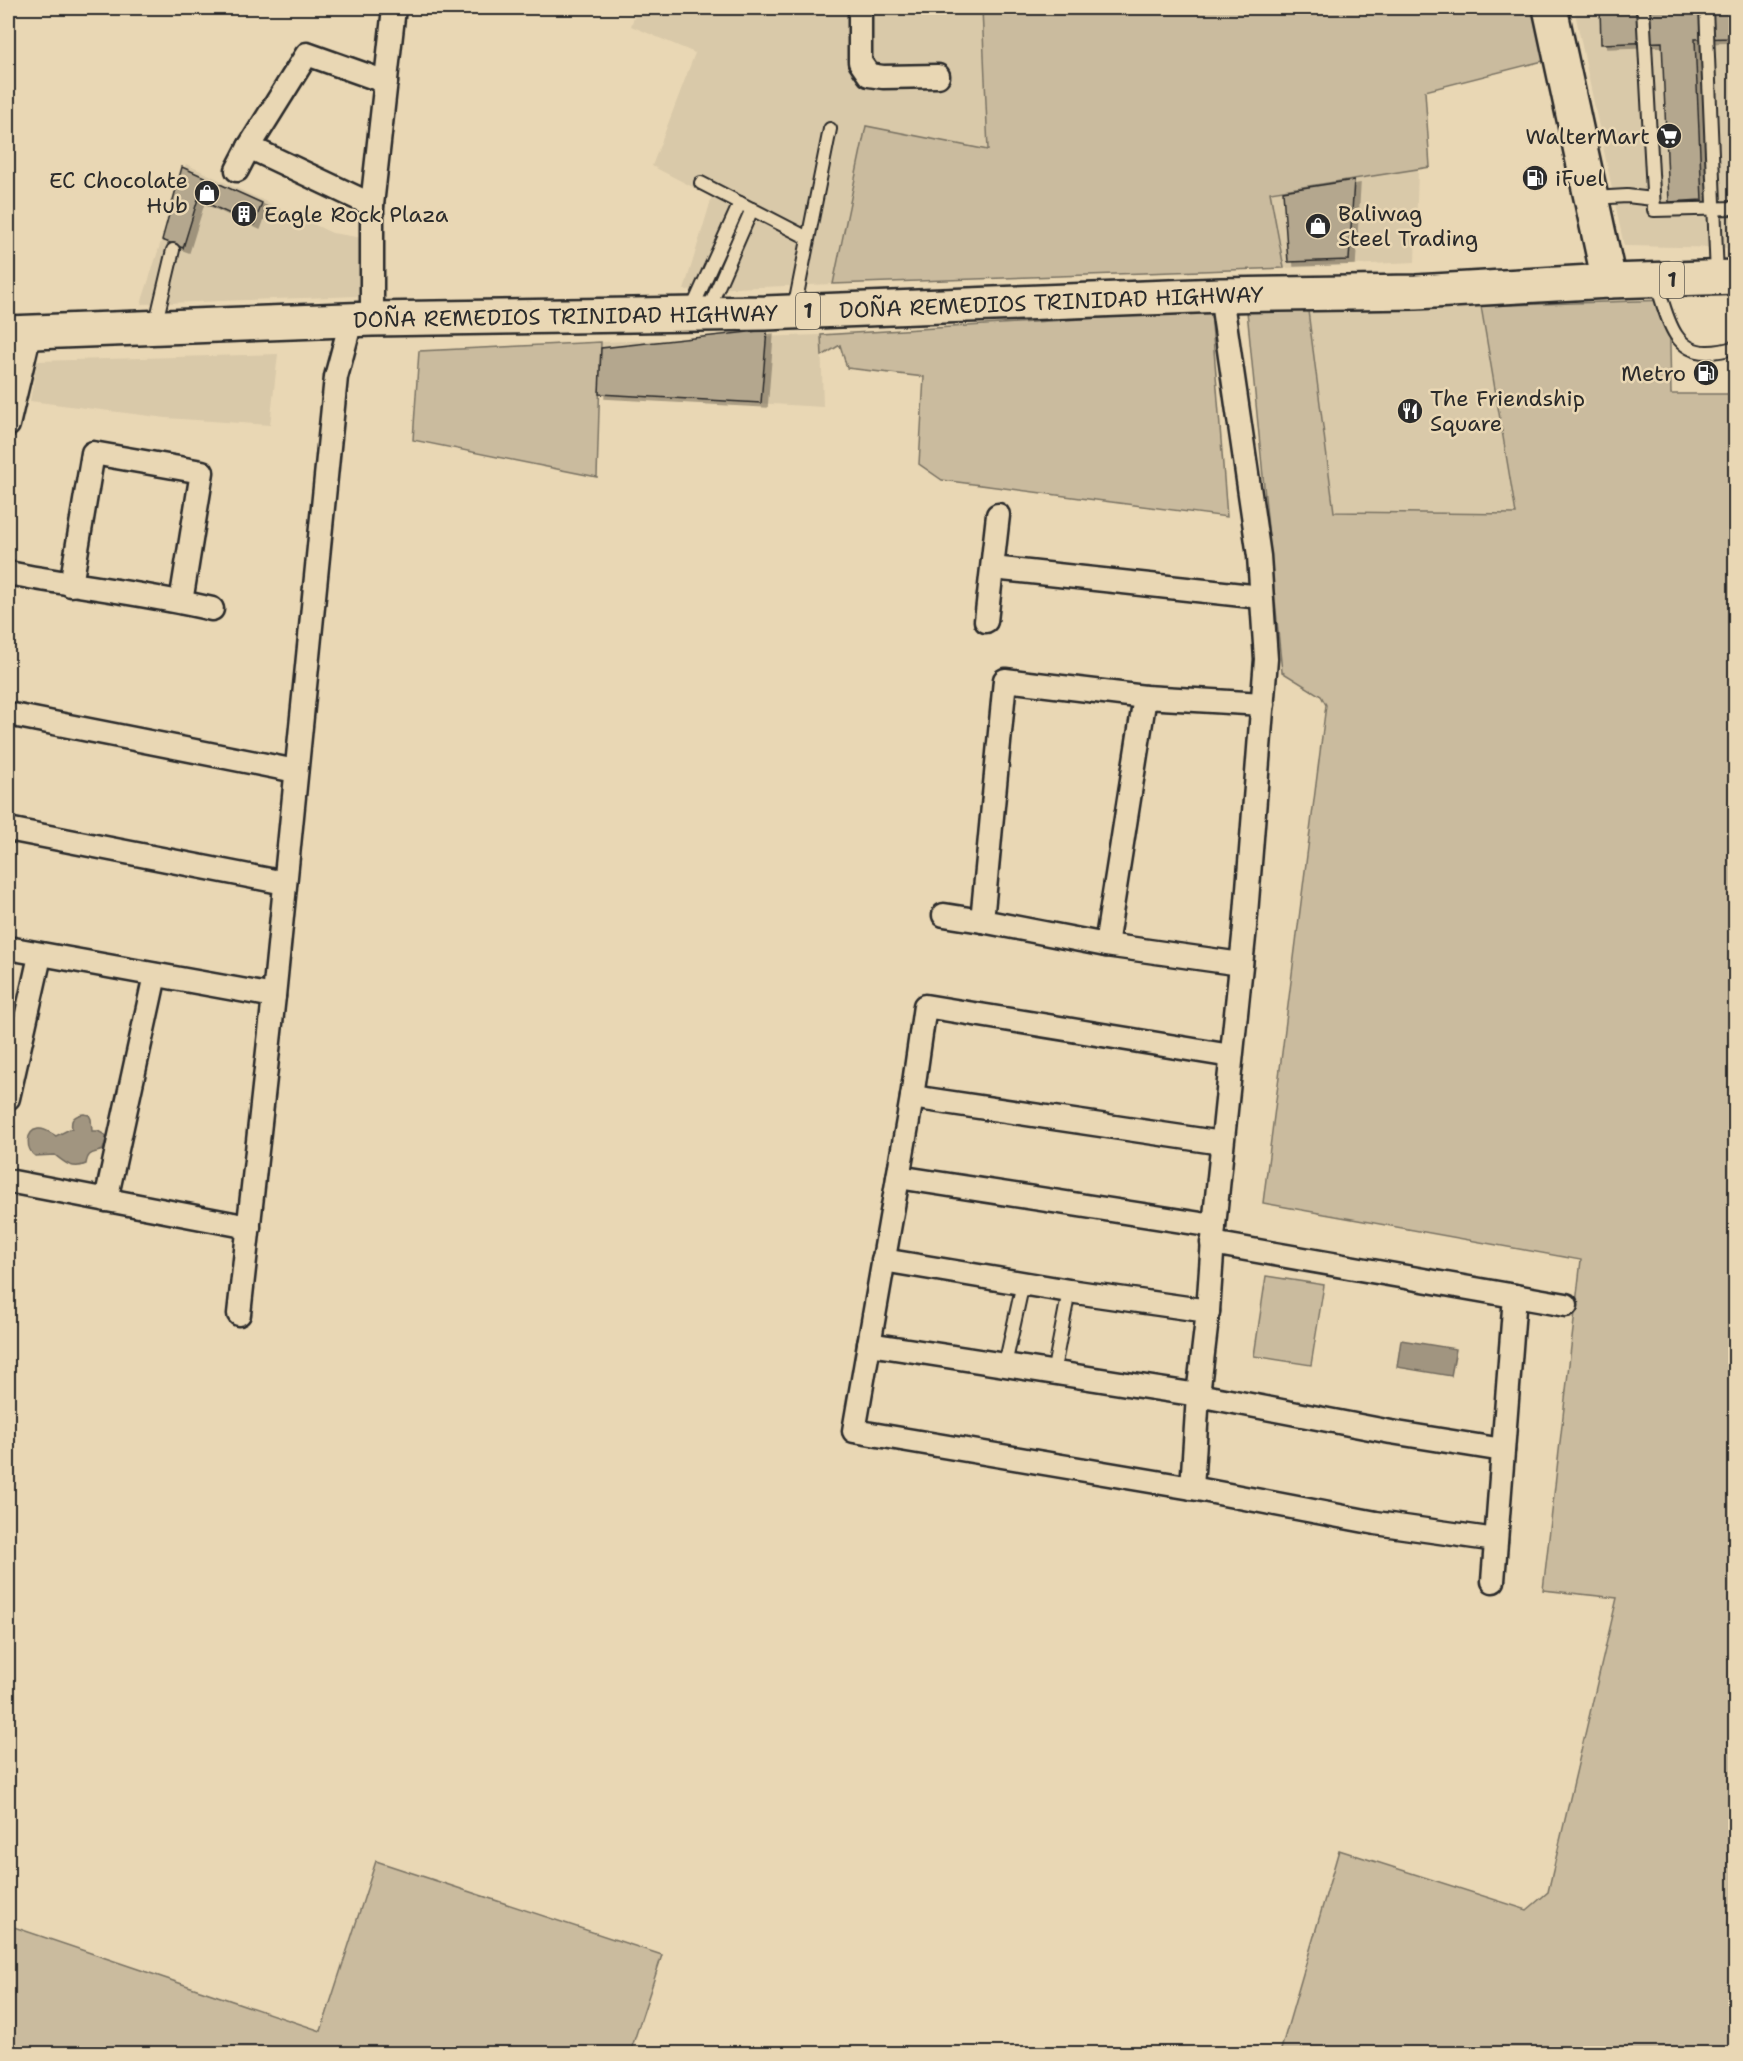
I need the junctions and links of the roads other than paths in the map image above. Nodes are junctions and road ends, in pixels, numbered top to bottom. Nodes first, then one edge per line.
1 (394, 8) edge
2 (860, 8) edge
3 (1550, 8) edge
4 (1643, 8) edge
5 (1706, 8) edge
6 (938, 76) dead end
7 (387, 82) junction
8 (830, 129) dead end
9 (249, 147) junction
10 (237, 170) dead end
11 (701, 183) dead end
12 (1590, 198) junction
13 (1653, 199) junction
14 (372, 205) junction
15 (746, 206) junction
16 (1713, 208) junction
17 (1736, 208) edge
18 (808, 238) junction
19 (173, 250) dead end
20 (1726, 278) edge
21 (1655, 280) junction
22 (1609, 282) junction
23 (1221, 295) junction
24 (794, 312) junction
25 (698, 314) junction
26 (361, 320) junction
27 (155, 327) junction
28 (19, 332) edge
29 (1736, 347) edge
30 (8, 425) edge
31 (998, 515) dead end
32 (993, 568) junction
33 (8, 573) edge
34 (71, 585) junction
35 (1261, 597) junction
36 (181, 602) junction
37 (212, 609) dead end
38 (986, 621) dead end
39 (1145, 697) junction
40 (1263, 704) junction
41 (8, 714) edge
42 (296, 771) junction
43 (8, 829) edge
44 (285, 883) junction
45 (944, 915) dead end
46 (982, 921) junction
47 (1106, 945) junction
48 (8, 948) edge
49 (40, 956) junction
50 (1241, 964) junction
51 (154, 975) junction
52 (274, 996) junction
53 (1231, 1056) junction
54 (912, 1097) junction
55 (8, 1098) edge
56 (1222, 1143) junction
57 (898, 1177) junction
58 (8, 1181) edge
59 (106, 1200) junction
60 (249, 1227) junction
61 (1213, 1235) junction
62 (884, 1260) junction
63 (1023, 1283) junction
64 (1070, 1291) junction
65 (1515, 1296) junction
66 (1566, 1305) dead end
67 (1208, 1311) junction
68 (239, 1314) dead end
69 (869, 1344) junction
70 (1005, 1365) junction
71 (1053, 1374) junction
72 (1198, 1395) junction
73 (1503, 1450) junction
74 (1192, 1488) junction
75 (1496, 1540) junction
76 (1493, 1581) dead end

1 - 7 street
2 - 6 street
3 - 12 main road
4 - 13 lane
5 - 16 lane
7 - 9 street
7 - 14 street
8 - 18 lane
9 - 10 street
9 - 14 street
11 - 15 lane
12 - 13 lane
12 - 22 main road
13 - 16 lane
14 - 26 street
15 - 18 lane
15 - 25 lane
16 - 17 lane
16 - 20 lane
18 - 24 lane
19 - 27 lane
20 - 21 main road, DOÑA REMEDIOS TRINIDAD HIGHWAY / 1
21 - 22 main road, DOÑA REMEDIOS TRINIDAD HIGHWAY / 1
21 - 29 lane
22 - 23 main road, DOÑA REMEDIOS TRINIDAD HIGHWAY / 1
23 - 24 main road, DOÑA REMEDIOS TRINIDAD HIGHWAY / 1
23 - 35 street
24 - 25 main road, DOÑA REMEDIOS TRINIDAD HIGHWAY / 1
25 - 26 main road, DOÑA REMEDIOS TRINIDAD HIGHWAY / 1
26 - 27 main road, DOÑA REMEDIOS TRINIDAD HIGHWAY / 1
26 - 42 street
27 - 28 main road, DOÑA REMEDIOS TRINIDAD HIGHWAY / 1
28 - 30 street
31 - 32 street
32 - 35 street
32 - 38 street
33 - 34 street
34 - 36 street
34 - 36 street
35 - 40 street
36 - 37 street
39 - 40 street
39 - 46 street
39 - 47 street
40 - 50 street
41 - 42 street
42 - 44 street
43 - 44 street
44 - 52 street
45 - 46 street
46 - 47 street
47 - 50 street
48 - 49 street
49 - 51 street
49 - 55 street
50 - 53 street
51 - 52 street
51 - 59 street
52 - 60 street
53 - 54 street
53 - 56 street
54 - 56 street
54 - 57 street
56 - 61 street
57 - 61 street
57 - 62 street
58 - 59 street
59 - 60 street
60 - 68 street
61 - 65 street
61 - 67 street
62 - 63 street
62 - 69 street
63 - 64 street
63 - 70 lane
64 - 67 street
64 - 71 lane
65 - 66 street
65 - 73 street
67 - 72 street
69 - 70 street
69 - 74 street
70 - 71 street
71 - 72 street
72 - 73 street
72 - 74 street
73 - 75 street
74 - 75 street
75 - 76 street

